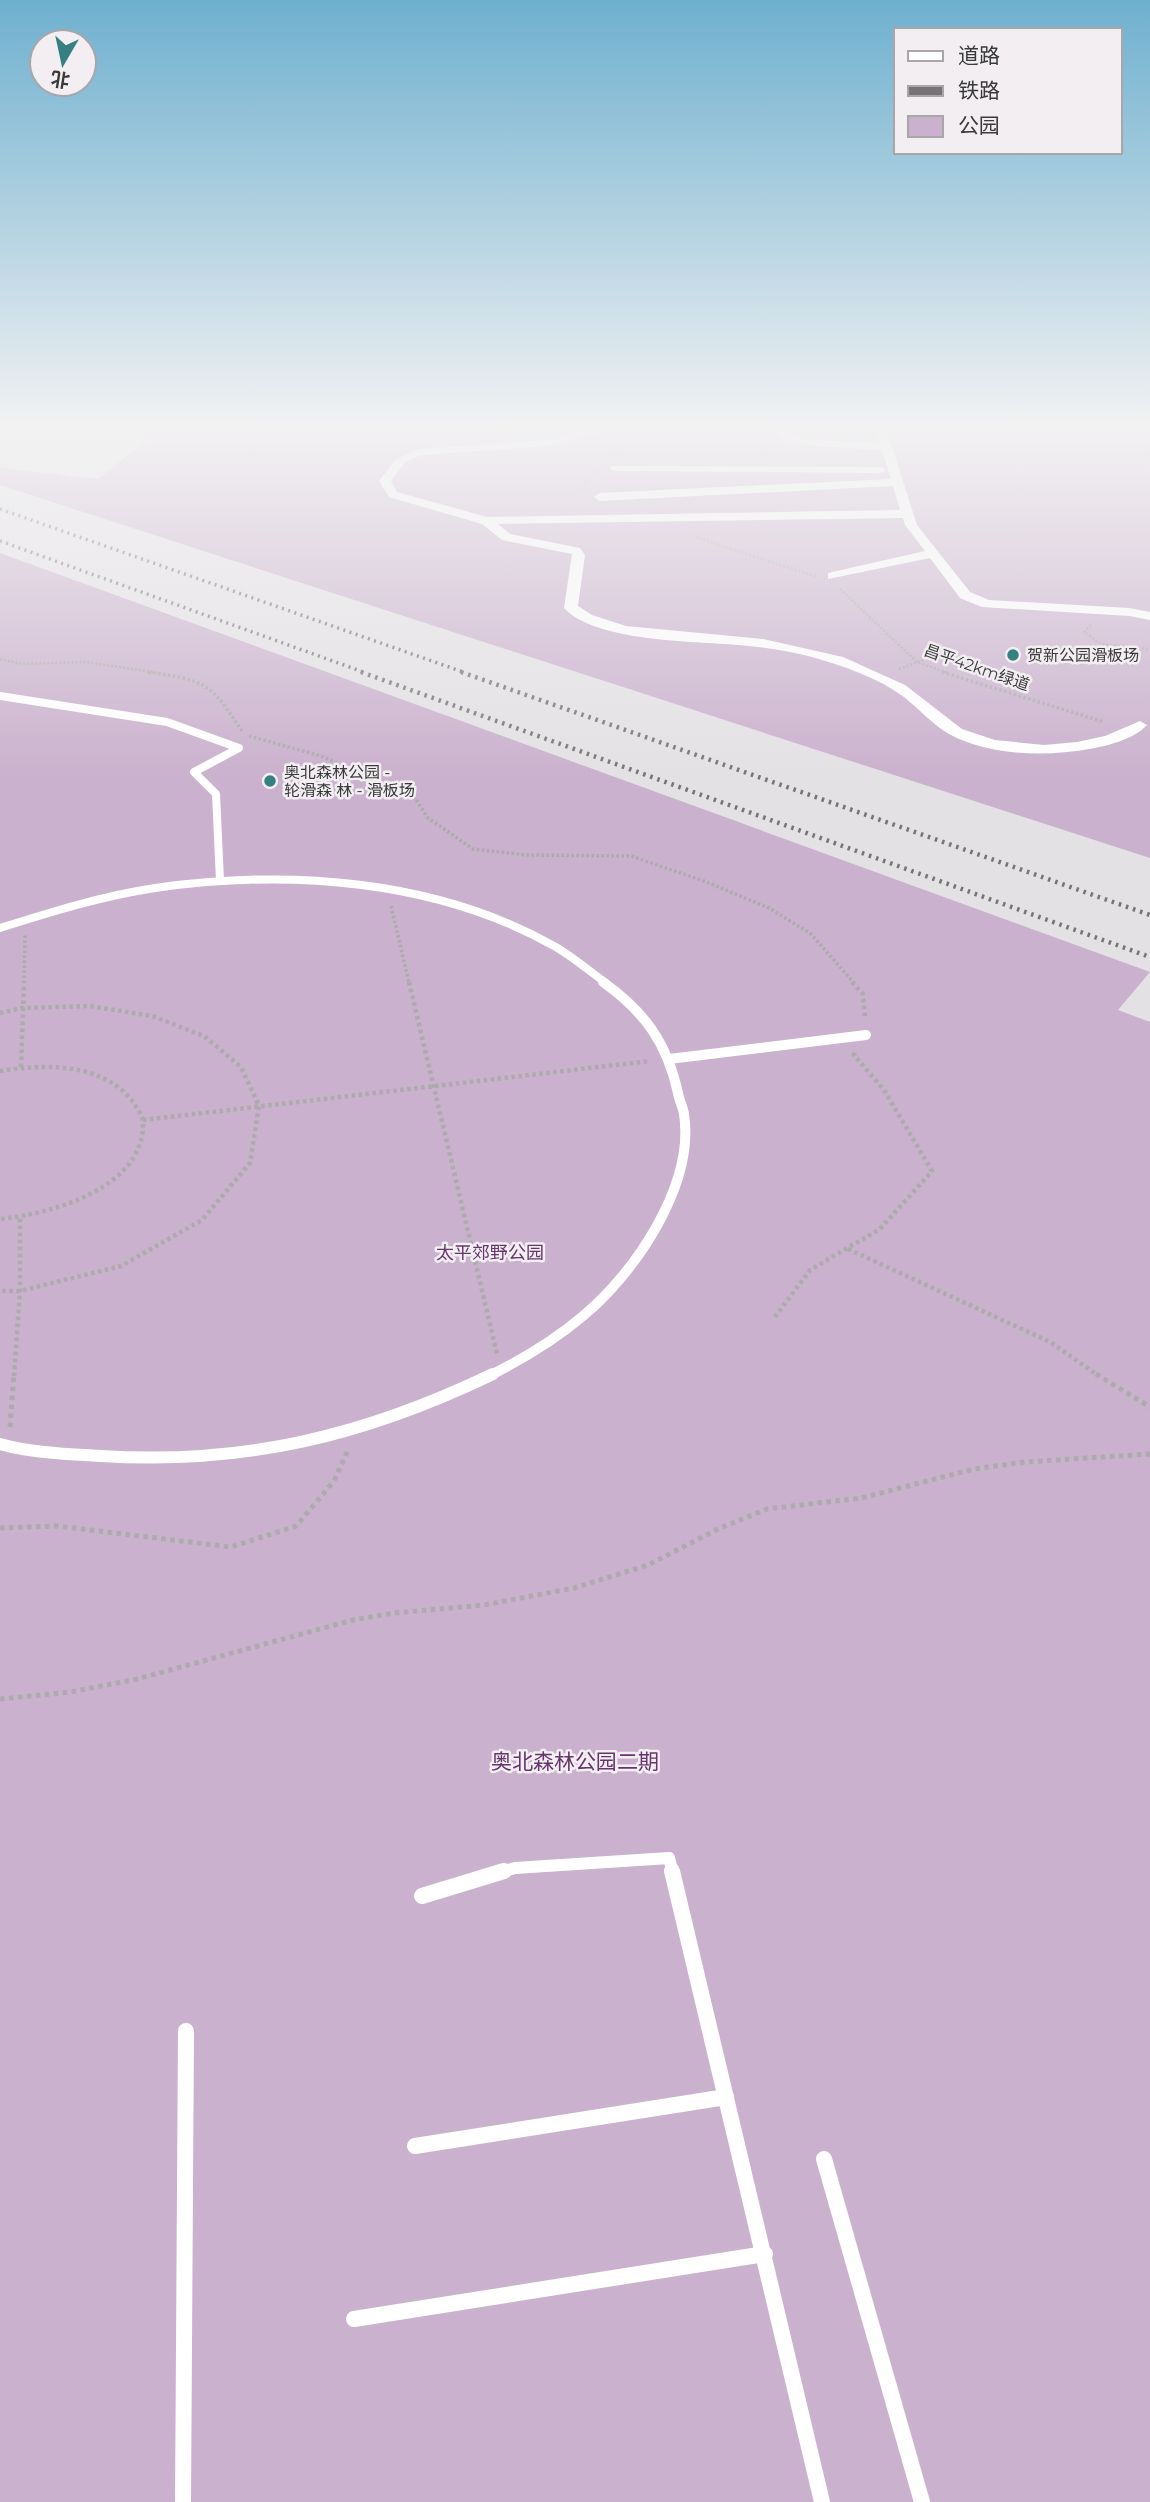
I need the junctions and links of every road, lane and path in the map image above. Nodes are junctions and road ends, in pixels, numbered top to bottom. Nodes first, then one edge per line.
1 (545, 545) edge
2 (719, 545) edge
3 (924, 545) edge
4 (930, 554) junction
5 (831, 580) junction
6 (1129, 612) junction
7 (1150, 616) edge
8 (1150, 649) edge
9 (0, 659) edge
10 (0, 695) edge
11 (1136, 728) joint
12 (220, 881) junction
13 (386, 888) junction
14 (25, 919) junction
15 (0, 928) edge
16 (23, 1008) junction
17 (0, 1013) edge
18 (866, 1035) junction
19 (670, 1059) junction
20 (21, 1067) junction
21 (0, 1071) edge
22 (434, 1087) junction
23 (259, 1106) junction
24 (143, 1121) junction
25 (20, 1218) junction
26 (0, 1219) edge
27 (847, 1248) junction
28 (0, 1291) edge
29 (20, 1291) junction
30 (775, 1317) dead end
31 (501, 1373) junction
32 (1150, 1406) edge
33 (357, 1430) junction
34 (5, 1445) edge
35 (1150, 1454) edge
36 (0, 1528) edge
37 (0, 1699) edge
38 (422, 1896) dead end
39 (186, 2031) dead end
40 (726, 2097) junction
41 (415, 2146) dead end
42 (824, 2159) dead end
43 (765, 2254) junction
44 (354, 2319) dead end
45 (183, 2502) edge
46 (822, 2502) edge
47 (922, 2502) edge

1 - 11 street
2 - 5 path, 昌平42km绿道
3 - 4 street
4 - 5 street
4 - 6 street
5 - 11 path, 昌平42km绿道
6 - 7 street
6 - 8 path
9 - 18 path
10 - 12 lane
12 - 13 lane
12 - 14 lane
13 - 19 lane
13 - 22 path
14 - 15 lane
14 - 16 path
16 - 17 path
16 - 20 path
16 - 23 path
18 - 19 lane
18 - 27 path
19 - 22 path
19 - 31 lane
20 - 21 path
20 - 24 path
22 - 23 path
22 - 31 path
23 - 24 path
23 - 29 path
24 - 25 path
25 - 26 path
25 - 29 path
27 - 30 path
27 - 32 path
28 - 29 path
29 - 34 path
31 - 33 lane
33 - 34 lane
33 - 36 path
35 - 37 path
38 - 40 lane
39 - 45 lane
40 - 41 lane
40 - 43 lane
42 - 47 lane
43 - 44 lane
43 - 46 lane

